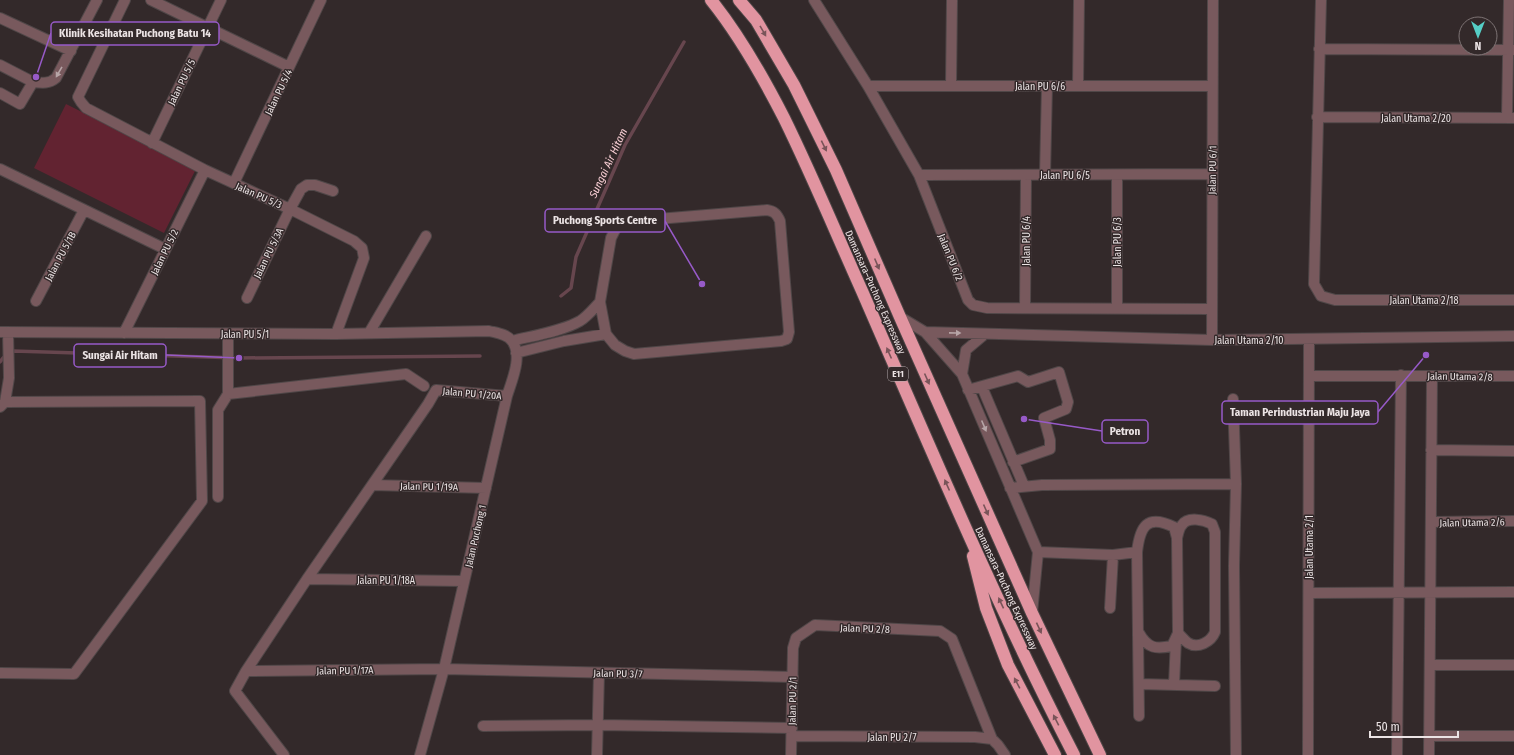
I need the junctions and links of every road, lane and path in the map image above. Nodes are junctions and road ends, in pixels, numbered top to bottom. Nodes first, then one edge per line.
1 (97, 0) edge
2 (125, 0) edge
3 (151, 0) edge
4 (221, 0) edge
5 (321, 0) edge
6 (711, 0) edge
7 (739, 0) edge
8 (814, 0) edge
9 (952, 0) edge
10 (1079, 0) edge
11 (1213, 0) edge
12 (1321, 0) edge
13 (1509, 0) edge
14 (0, 18) edge
15 (208, 28) junction
16 (1319, 49) junction
17 (1511, 50) edge
18 (71, 51) junction
19 (0, 65) edge
20 (289, 67) junction
21 (33, 82) junction
22 (868, 86) junction
23 (951, 86) junction
24 (1047, 86) junction
25 (1078, 86) junction
26 (1212, 86) junction
27 (0, 93) edge
28 (1317, 117) junction
29 (1511, 118) edge
30 (152, 143) junction
31 (205, 170) junction
32 (1, 172) edge
33 (1212, 174) junction
34 (919, 175) junction
35 (1026, 175) junction
36 (1045, 175) junction
37 (1117, 175) junction
38 (234, 183) junction
39 (333, 191) dead end
40 (290, 209) junction
41 (84, 210) junction
42 (426, 236) dead end
43 (165, 249) junction
44 (247, 298) dead end
45 (1514, 300) edge
46 (36, 301) dead end
47 (600, 302) junction
48 (1025, 308) junction
49 (1117, 309) junction
50 (1211, 309) junction
51 (900, 317) junction
52 (4, 332) edge
53 (925, 332) junction
54 (124, 333) junction
55 (368, 333) junction
56 (228, 334) junction
57 (336, 334) junction
58 (606, 334) junction
59 (985, 334) junction
60 (1514, 336) edge
61 (1309, 339) junction
62 (1212, 340) junction
63 (512, 341) junction
64 (516, 353) junction
65 (962, 374) junction
66 (1400, 375) junction
67 (1310, 376) junction
68 (1432, 376) junction
69 (1514, 376) edge
70 (424, 386) dead end
71 (982, 387) junction
72 (968, 390) junction
73 (228, 394) junction
74 (507, 396) junction
75 (1233, 399) dead end
76 (2, 404) edge
77 (1431, 450) junction
78 (1514, 451) edge
79 (1014, 462) junction
80 (1236, 484) junction
81 (372, 485) junction
82 (1024, 486) junction
83 (486, 488) junction
84 (1010, 488) junction
85 (218, 497) dead end
86 (1514, 521) edge
87 (1431, 522) junction
88 (966, 527) junction
89 (1177, 538) junction
90 (1038, 552) junction
91 (1137, 552) junction
92 (1113, 554) junction
93 (307, 579) junction
94 (464, 581) junction
95 (1398, 592) junction
96 (1430, 592) junction
97 (1514, 592) edge
98 (1309, 593) junction
99 (1110, 608) dead end
100 (1032, 613) junction
101 (1139, 633) junction
102 (1177, 636) junction
103 (793, 648) joint
104 (1430, 665) junction
105 (1514, 665) edge
106 (444, 669) junction
107 (246, 671) junction
108 (599, 672) junction
109 (0, 673) edge
110 (792, 677) junction
111 (1139, 684) junction
112 (1174, 685) junction
113 (1215, 686) dead end
114 (1139, 716) dead end
115 (483, 726) dead end
116 (598, 726) junction
117 (792, 732) junction
118 (1429, 736) junction
119 (1514, 736) edge
120 (992, 739) junction
121 (284, 755) edge
122 (420, 755) edge
123 (597, 755) edge
124 (792, 755) edge
125 (1005, 755) edge
126 (1055, 755) edge
127 (1074, 755) edge
128 (1100, 755) edge
129 (1236, 755) edge
130 (1308, 755) edge
131 (1397, 755) edge
132 (1429, 755) edge

1 - 18 street
2 - 30 street, Jalan PU 5/3
3 - 15 street
4 - 15 street, Jalan PU 5/5
5 - 20 street, Jalan PU 5/4
88 -> 6 highway, Damansara–Puchong Expressway / E11
7 -> 51 highway, Damansara–Puchong Expressway / E11
8 - 22 street, Jalan PU 6/2
9 - 23 street
10 - 25 street
11 - 26 street, Jalan PU 6/1
12 - 16 street
13 - 17 street
14 - 18 street
15 - 20 street
15 - 30 street, Jalan PU 5/5
16 - 17 street
16 - 28 street
17 - 29 street
18 -> 21 street
19 - 21 street
20 - 38 street, Jalan PU 5/4
21 - 27 street
22 - 23 street, Jalan PU 6/6
22 - 34 street, Jalan PU 6/2
23 - 24 street, Jalan PU 6/6
24 - 25 street, Jalan PU 6/6
24 - 36 street
25 - 26 street, Jalan PU 6/6
26 - 33 street, Jalan PU 6/1
28 - 29 street, Jalan Utama 2/20
28 - 45 street, Jalan Utama 2/18
30 - 31 street, Jalan PU 5/3
31 - 38 street, Jalan PU 5/3
31 - 43 street, Jalan PU 5/2
32 - 41 street
33 - 37 street, Jalan PU 6/5
33 - 50 street, Jalan PU 6/1
34 - 35 street, Jalan PU 6/5
34 - 48 street, Jalan PU 6/2
35 - 36 street, Jalan PU 6/5
35 - 48 street, Jalan PU 6/4
36 - 37 street, Jalan PU 6/5
37 - 49 street, Jalan PU 6/3
38 - 40 street, Jalan PU 5/3
39 - 40 street, Jalan PU 5/3A
40 - 44 street, Jalan PU 5/3A
40 - 57 street, Jalan PU 5/3
41 - 43 street
41 - 46 street, Jalan PU 5/1B
42 - 55 street
43 - 54 street, Jalan PU 5/2
47 - 58 street
47 - 58 street
47 - 63 street
48 - 49 street, Jalan PU 6/2
49 - 50 street, Jalan PU 6/2
50 - 62 street, Jalan PU 6/1
51 - 53 street, Jalan Utama 2/10
51 -> 100 highway, Damansara–Puchong Expressway / E11
52 - 54 street, Jalan PU 5/1
52 - 76 street
53 -> 59 street, Jalan Utama 2/10
53 - 65 street
54 - 56 street, Jalan PU 5/1
55 - 57 street, Jalan PU 5/1
55 - 63 street, Jalan PU 5/1
56 - 57 street, Jalan PU 5/1
56 - 73 street
58 - 64 street
59 - 62 street, Jalan Utama 2/10
59 - 65 street
60 - 61 street, Jalan Utama 2/10
61 - 62 street, Jalan Utama 2/10
61 - 67 street, Jalan Utama 2/1
63 - 64 street, Jalan Puchong 1
64 - 74 street, Jalan Puchong 1
65 - 72 street
66 - 67 street, Jalan Utama 2/8
66 - 68 street, Jalan Utama 2/8
66 - 95 street
67 - 98 street, Jalan Utama 2/1
68 - 69 street, Jalan Utama 2/8
68 - 77 street
70 - 73 street
71 - 72 street
71 - 79 street
71 - 79 street
72 -> 84 street
73 - 85 street
74 - 81 street, Jalan PU 1/20A
74 - 83 street, Jalan Puchong 1
75 - 80 street
76 - 109 street
77 - 78 street
77 - 87 street
79 - 82 street
80 - 82 street
80 - 129 street
81 - 83 street, Jalan PU 1/19A
81 - 93 street
82 - 84 street
83 - 94 street, Jalan Puchong 1
84 - 90 street
86 - 87 street, Jalan Utama 2/6
87 - 96 street
126 -> 88 highway
127 -> 88 highway, Damansara–Puchong Expressway / E11
89 - 91 street
89 - 102 street
89 - 102 street
90 - 92 street
90 - 100 street
91 - 92 street
91 - 101 street
92 - 99 street
93 - 94 street, Jalan PU 1/18A
93 - 107 street
94 - 106 street, Jalan Puchong 1
95 - 96 street
95 - 98 street
95 - 131 street
96 - 97 street
96 - 104 street
98 - 130 street, Jalan Utama 2/1
100 -> 128 highway, Damansara–Puchong Expressway / E11
101 - 102 street
101 - 111 street
102 - 112 street
103 - 110 street, Jalan PU 2/1
103 - 120 street, Jalan PU 2/8
104 - 105 street
104 - 118 street
106 - 107 street, Jalan PU 1/17A
106 - 108 street, Jalan PU 3/7
106 - 122 street, Jalan Puchong 1
107 - 121 street
108 - 110 street, Jalan PU 3/7
108 - 116 street
110 - 117 street, Jalan PU 2/1
111 - 112 street
111 - 114 street
112 - 113 street
115 - 116 street, Jalan PU 2/7
116 - 117 street, Jalan PU 2/7
116 - 123 street
117 - 120 street, Jalan PU 2/7
117 - 124 street, Jalan PU 2/1
118 - 119 street
118 - 132 street
120 - 125 street

